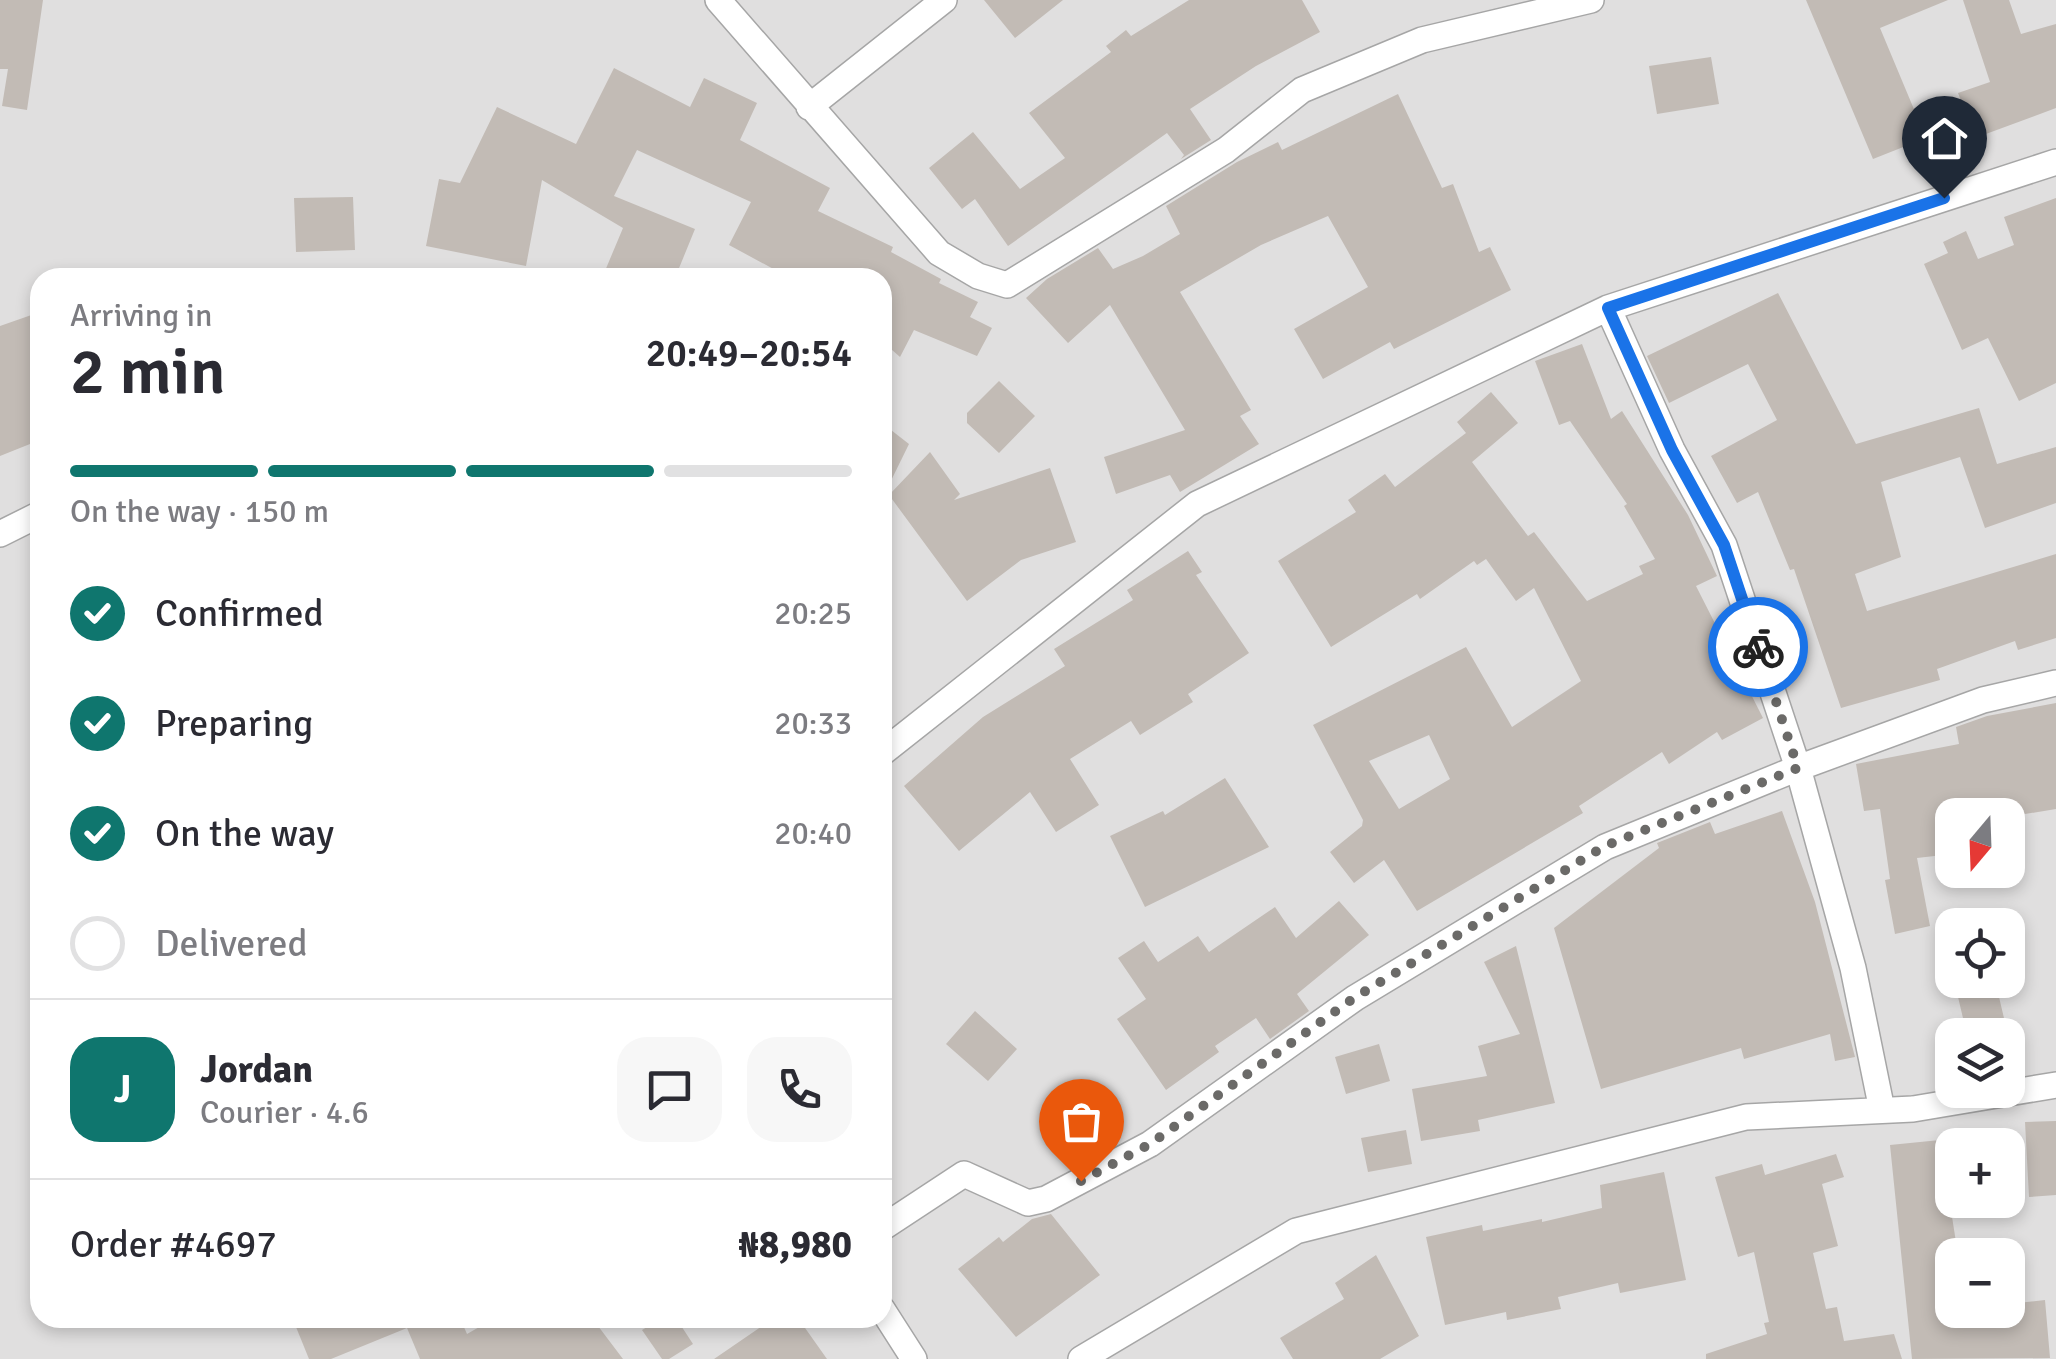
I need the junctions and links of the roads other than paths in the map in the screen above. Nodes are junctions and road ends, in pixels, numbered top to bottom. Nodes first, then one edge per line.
1 (718, 0) edge
2 (944, 0) edge
3 (1591, 0) edge
4 (809, 107) junction
5 (2056, 162) edge
6 (1608, 308) junction
7 (30, 519) edge
8 (0, 534) edge
9 (2056, 683) edge
10 (892, 745) edge
11 (1798, 768) junction
12 (2056, 1085) edge
13 (1882, 1110) junction
14 (892, 1221) edge
15 (892, 1325) edge
16 (914, 1359) edge
17 (1081, 1359) edge

1 - 4 street
2 - 4 street
3 - 4 street
5 - 6 street
6 - 10 street
6 - 11 street
7 - 8 street
9 - 11 street
11 - 13 street
11 - 14 street
12 - 13 street
13 - 17 street
15 - 16 street

